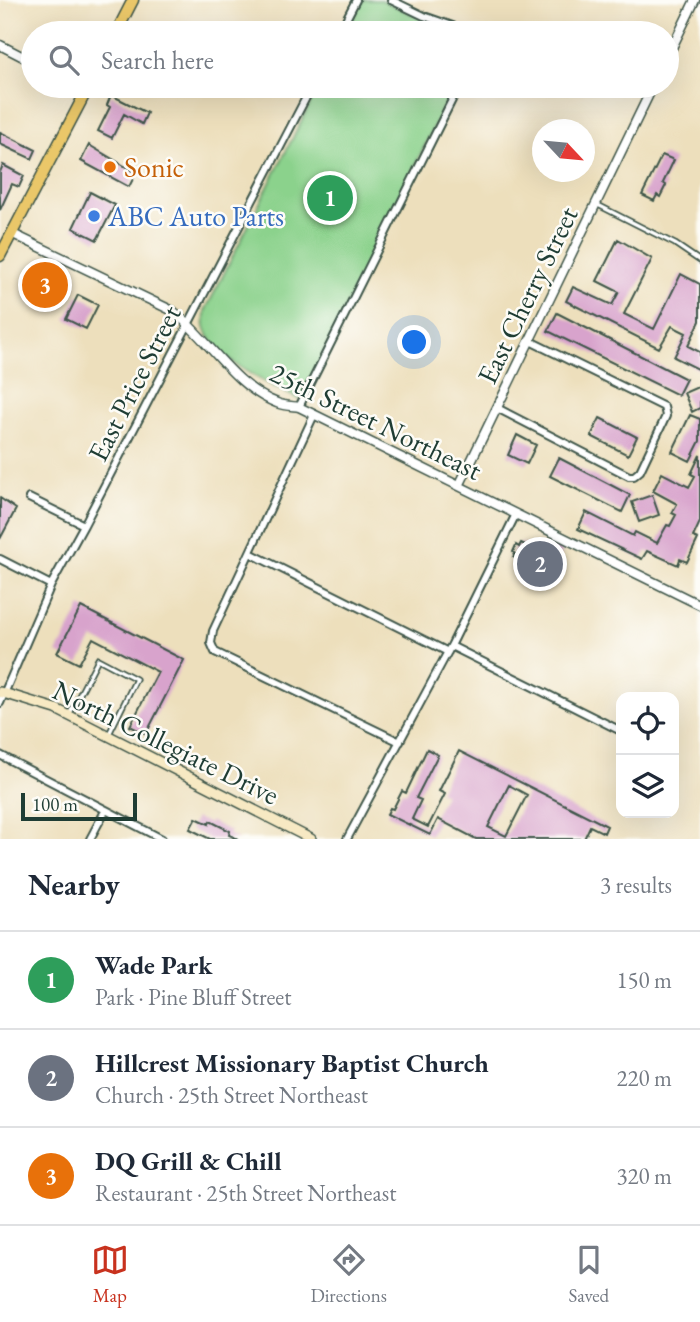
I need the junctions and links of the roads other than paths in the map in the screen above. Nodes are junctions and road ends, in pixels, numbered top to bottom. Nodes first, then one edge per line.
1 (133, 0) edge
2 (356, 0) edge
3 (391, 0) edge
4 (696, 5) edge
5 (122, 21) edge
6 (345, 21) edge
7 (438, 21) edge
8 (679, 36) edge
9 (0, 45) edge
10 (21, 56) edge
11 (81, 98) edge
12 (306, 98) edge
13 (453, 98) edge
14 (647, 98) edge
15 (596, 204) junction
16 (13, 234) junction
17 (0, 256) edge
18 (700, 261) edge
19 (189, 324) junction
20 (530, 341) junction
21 (299, 407) junction
22 (497, 408) junction
23 (314, 415) junction
24 (459, 486) junction
25 (29, 498) dead end
26 (516, 514) junction
27 (84, 525) junction
28 (250, 553) junction
29 (0, 559) edge
30 (51, 584) junction
31 (700, 606) edge
32 (450, 649) junction
33 (1, 696) edge
34 (69, 716) junction
35 (616, 729) edge
36 (108, 736) junction
37 (400, 742) junction
38 (0, 755) edge
39 (105, 811) junction
40 (90, 839) edge
41 (162, 839) edge
42 (311, 839) edge
43 (347, 839) edge

1 - 5 main road
2 - 6 street
3 - 7 street
4 - 8 street
9 - 10 street
11 - 16 main road
12 - 19 street, East Price Street
13 - 21 street
14 - 15 street, East Cherry Street
15 - 18 lane
15 - 20 street, East Cherry Street
16 - 17 main road
16 - 19 street, 25th Street Northeast
19 - 21 street, 25th Street Northeast
19 - 27 street, East Price Street
20 - 22 street, East Cherry Street
20 - 22 street
21 - 23 street, 25th Street Northeast
22 - 24 street, East Cherry Street
23 - 24 street, 25th Street Northeast
23 - 28 street
24 - 26 street, 25th Street Northeast
25 - 27 street
26 - 31 street, 25th Street Northeast
26 - 32 street
27 - 30 street, East Price Street
28 - 32 street
28 - 37 street
29 - 30 street
30 - 33 street, East Price Street
32 - 35 street
32 - 37 street
33 - 34 main road, North Collegiate Drive
34 - 36 main road, North Collegiate Drive
34 - 36 lane
36 - 42 main road, North Collegiate Drive
37 - 43 street
38 - 39 street
39 - 40 street
39 - 41 street

